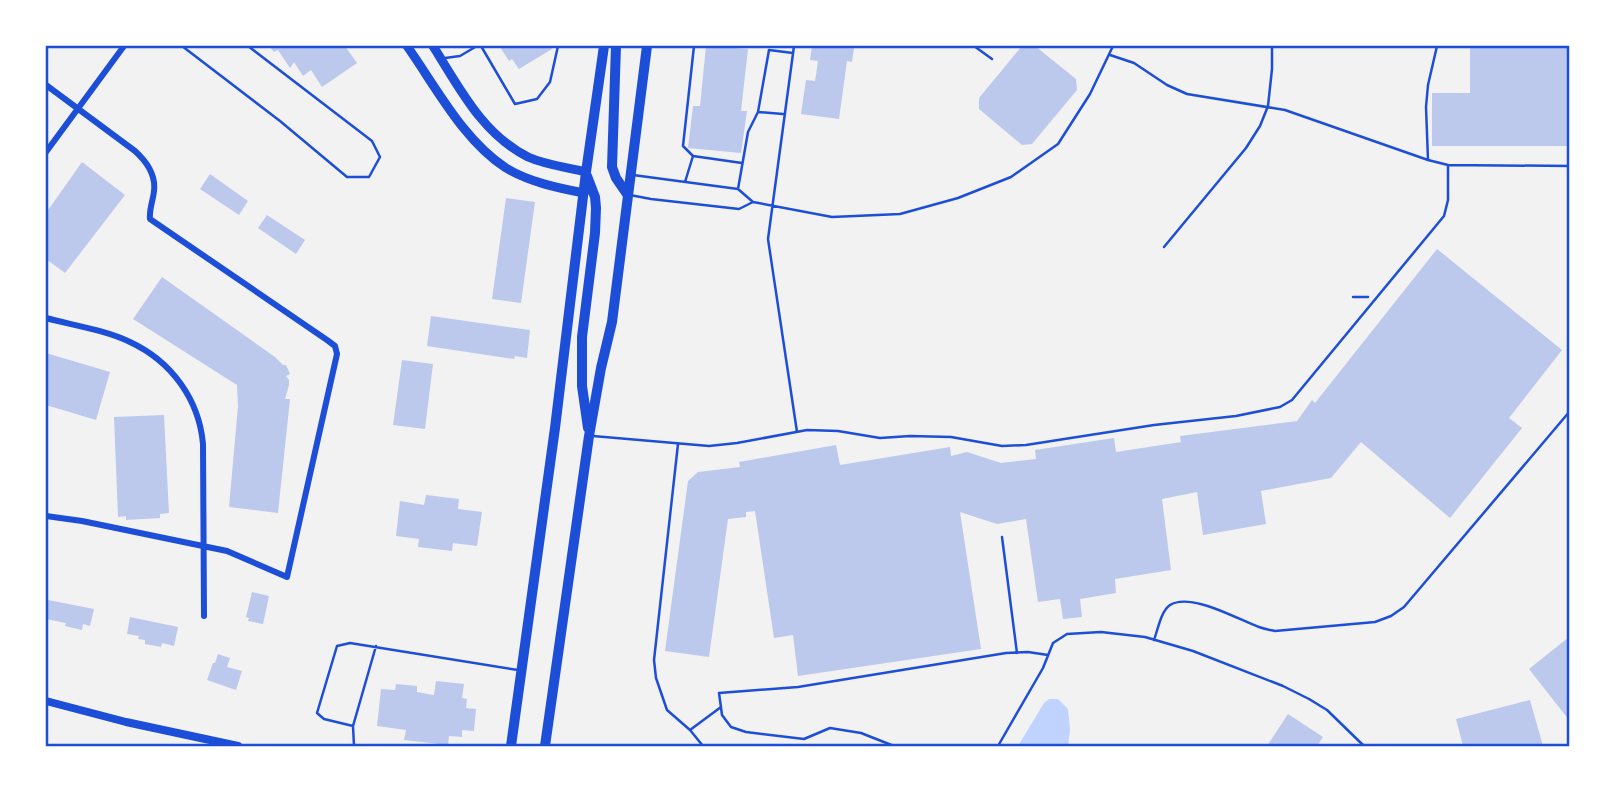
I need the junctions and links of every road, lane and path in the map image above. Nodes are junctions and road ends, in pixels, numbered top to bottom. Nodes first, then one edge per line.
1 (124, 46) edge
2 (183, 46) edge
3 (248, 46) edge
4 (407, 46) edge
5 (433, 46) edge
6 (479, 46) edge
7 (558, 46) edge
8 (604, 46) edge
9 (616, 46) edge
10 (647, 46) edge
11 (694, 46) edge
12 (766, 46) edge
13 (794, 46) edge
14 (974, 46) edge
15 (1113, 46) edge
16 (1272, 46) edge
17 (1437, 46) edge
18 (769, 50) junction
19 (793, 54) junction
20 (1110, 55) junction
21 (441, 59) junction
22 (992, 59) dead end
23 (46, 85) edge
24 (1268, 106) junction
25 (78, 108) junction
26 (758, 112) junction
27 (784, 114) junction
28 (46, 152) edge
29 (693, 156) junction
30 (1428, 160) junction
31 (743, 163) junction
32 (1448, 165) junction
33 (1570, 166) edge
34 (586, 172) junction
35 (630, 175) junction
36 (685, 182) junction
37 (738, 189) junction
38 (584, 193) junction
39 (627, 194) junction
40 (754, 202) junction
41 (772, 205) junction
42 (1164, 247) dead end
43 (46, 318) edge
44 (1570, 411) edge
45 (797, 432) junction
46 (589, 436) junction
47 (678, 444) junction
48 (46, 516) edge
49 (1002, 537) dead end
50 (203, 547) junction
51 (204, 615) dead end
52 (1154, 640) junction
53 (376, 646) junction
54 (1017, 653) junction
55 (1048, 656) junction
56 (522, 671) junction
57 (46, 701) edge
58 (721, 707) junction
59 (353, 726) junction
60 (690, 730) junction
61 (888, 745) edge
62 (238, 747) edge
63 (354, 747) edge
64 (511, 747) edge
65 (545, 747) edge
66 (704, 747) edge
67 (894, 747) edge
68 (998, 747) edge
69 (1364, 747) edge

1 - 25 street
2 - 3 lane
4 - 38 main road
5 - 21 main road
6 - 7 lane
6 - 21 lane
8 - 34 main road
9 - 39 main road
10 - 35 main road
11 - 29 lane
12 - 18 lane
13 - 19 lane
14 - 22 path
15 - 20 lane
16 - 24 lane
17 - 30 lane
18 - 19 lane
18 - 26 lane
19 - 27 lane
20 - 24 lane
20 - 41 lane
21 - 34 main road
23 - 25 street
24 - 30 lane
24 - 42 lane
25 - 28 street
25 - 50 street
26 - 27 lane
26 - 31 lane
27 - 41 lane
29 - 31 lane
29 - 36 lane
30 - 32 lane
31 - 37 lane
32 - 33 lane
32 - 45 lane
34 - 38 main road
34 - 46 main road
35 - 36 lane
35 - 39 main road
36 - 37 lane
37 - 40 lane
38 - 56 main road
39 - 40 lane
39 - 46 main road
40 - 41 lane
41 - 45 lane
43 - 50 street
44 - 52 lane
45 - 47 lane
46 - 47 lane
46 - 65 main road
47 - 60 lane
48 - 50 street
49 - 54 lane
50 - 51 street
52 - 55 lane
52 - 69 lane
53 - 56 lane
53 - 59 lane
53 - 59 lane
54 - 55 lane
54 - 58 lane
55 - 68 lane
56 - 64 main road
57 - 62 street
58 - 60 lane
58 - 61 lane
59 - 63 lane
60 - 66 lane
61 - 67 lane

